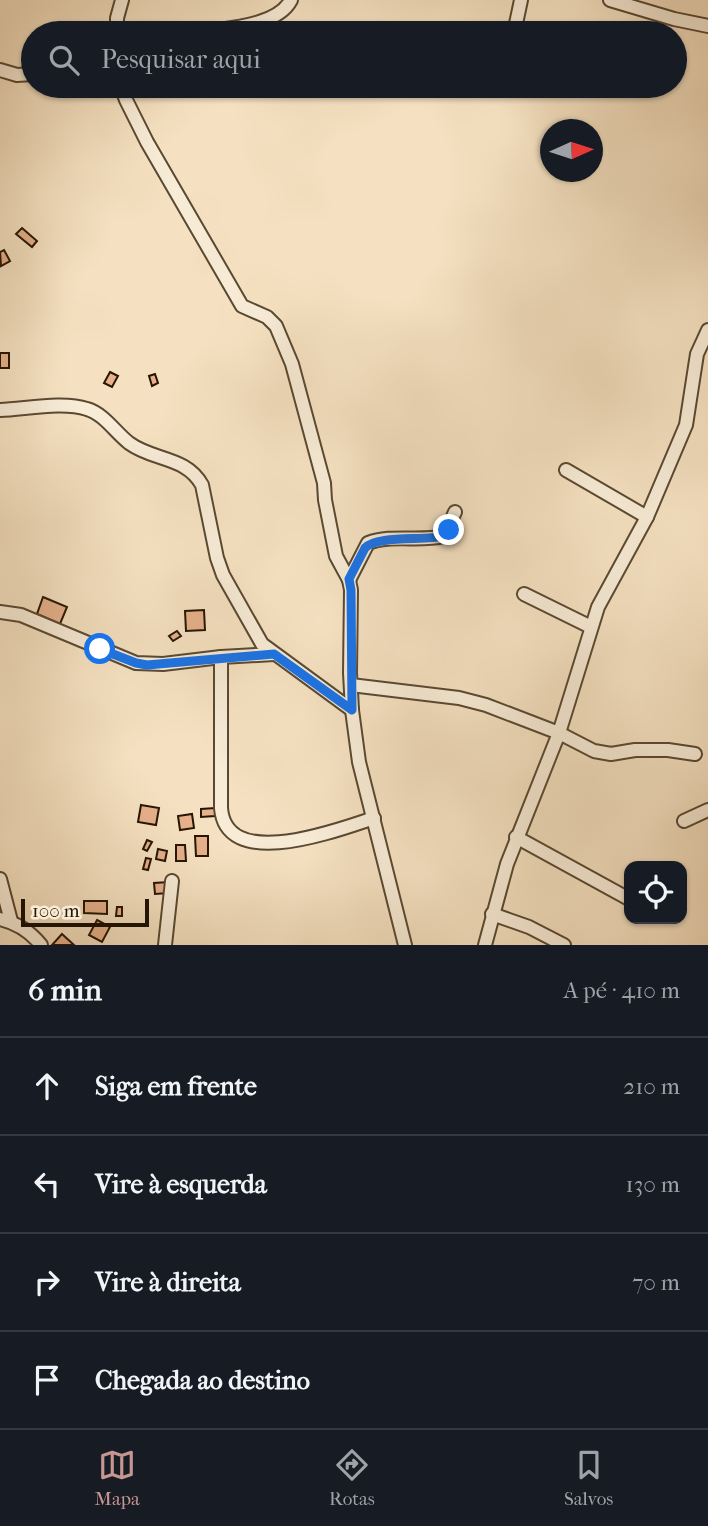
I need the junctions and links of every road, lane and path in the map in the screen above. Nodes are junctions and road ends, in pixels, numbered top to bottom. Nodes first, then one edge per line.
1 (122, 0) edge
2 (290, 0) edge
3 (521, 0) edge
4 (610, 0) edge
5 (117, 21) edge
6 (262, 21) edge
7 (517, 21) edge
8 (684, 21) edge
9 (687, 22) edge
10 (708, 26) edge
11 (0, 70) edge
12 (21, 75) edge
13 (124, 98) edge
14 (708, 330) edge
15 (0, 410) edge
16 (565, 470) dead end
17 (455, 512) dead end
18 (647, 517) junction
19 (349, 579) junction
20 (524, 594) dead end
21 (0, 612) edge
22 (591, 627) junction
23 (274, 654) junction
24 (221, 657) junction
25 (351, 685) junction
26 (352, 710) junction
27 (559, 733) junction
28 (695, 754) dead end
29 (708, 810) edge
30 (374, 818) junction
31 (684, 821) dead end
32 (516, 837) junction
33 (0, 879) edge
34 (172, 881) dead end
35 (624, 895) edge
36 (492, 914) junction
37 (6, 920) edge
38 (41, 945) edge
39 (165, 945) edge
40 (405, 945) edge
41 (485, 945) edge
42 (564, 945) edge

1 - 5 street
2 - 6 street
3 - 7 street
4 - 8 street
9 - 10 street
11 - 12 street
13 - 19 street
14 - 18 street
15 - 23 street
16 - 18 street
17 - 19 street
18 - 22 street
19 - 25 street
20 - 22 street
21 - 24 street
22 - 27 street
23 - 24 street
23 - 26 street
24 - 30 street
25 - 26 street
25 - 27 street
26 - 30 street
27 - 28 street
27 - 32 street
29 - 31 street
30 - 40 street
32 - 35 street
32 - 36 street
33 - 37 street
34 - 39 street
36 - 41 street
36 - 42 street
37 - 38 street

